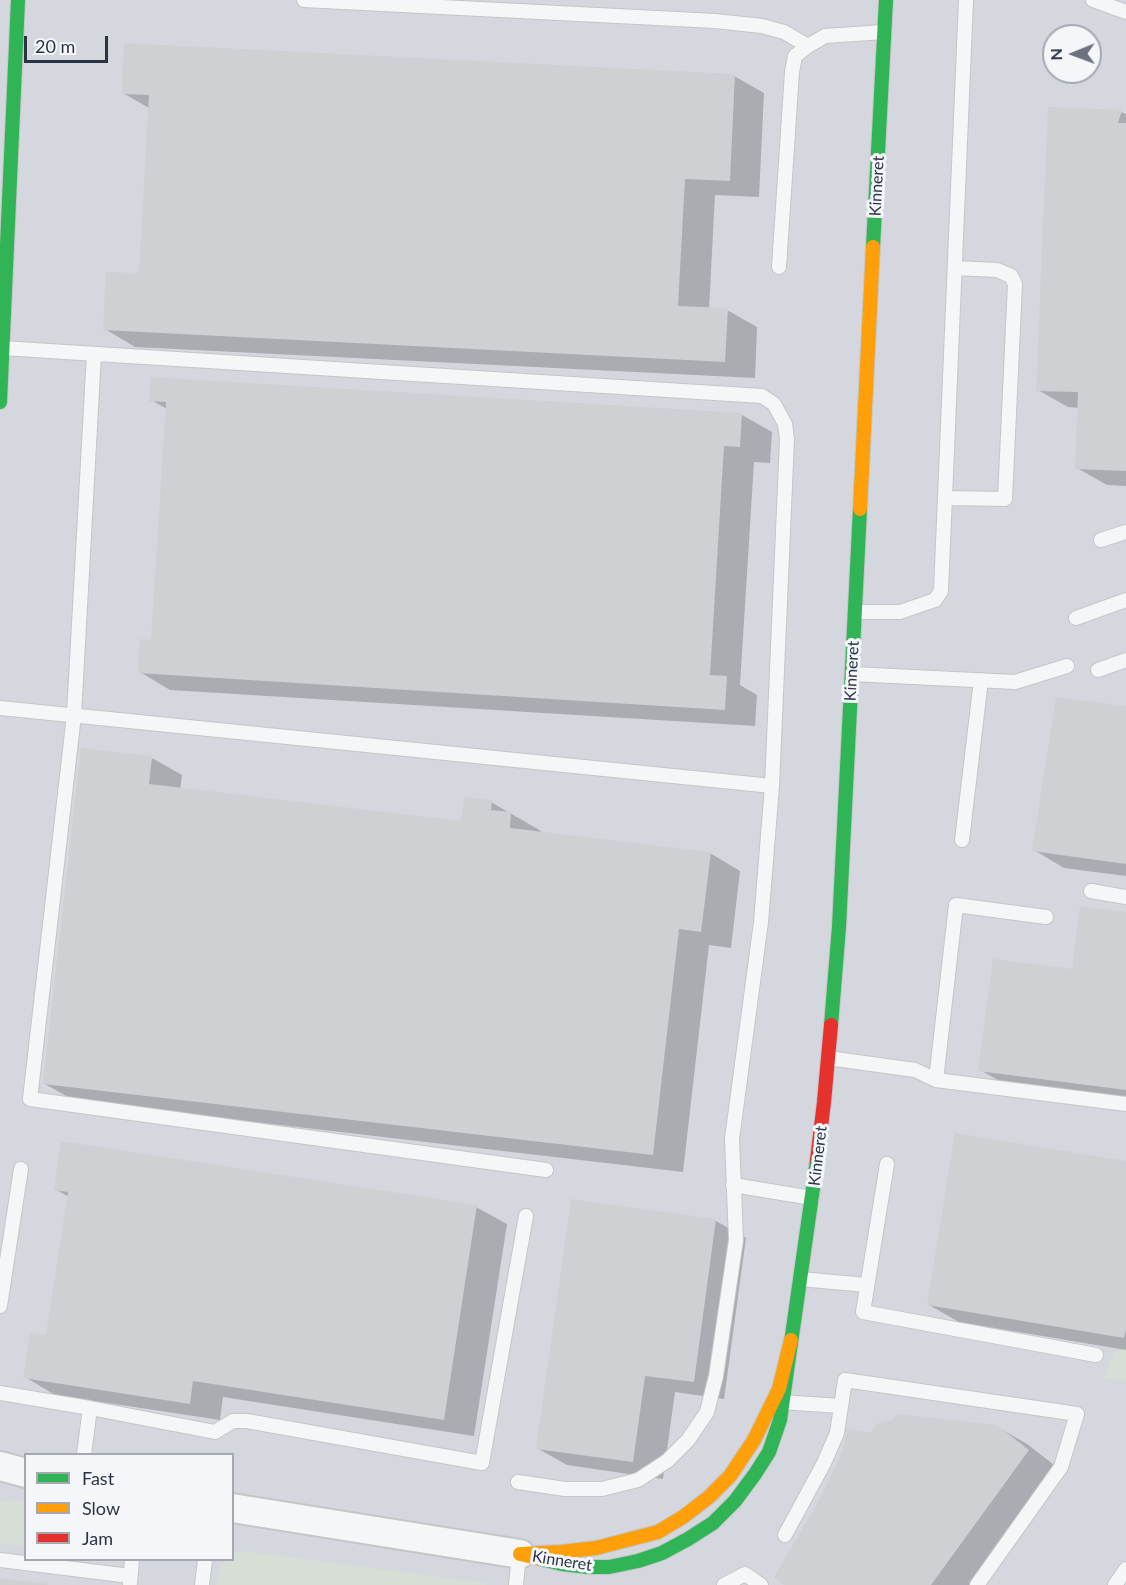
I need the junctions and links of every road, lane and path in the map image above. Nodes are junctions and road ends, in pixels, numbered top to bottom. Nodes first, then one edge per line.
1 (18, 0) edge
2 (304, 0) edge
3 (886, 0) edge
4 (966, 0) edge
5 (1093, 0) edge
6 (1126, 12) edge
7 (885, 32) junction
8 (808, 46) junction
9 (779, 267) dead end
10 (955, 268) junction
11 (2, 348) junction
12 (94, 354) junction
13 (0, 402) edge
14 (945, 498) junction
15 (1126, 532) edge
16 (1101, 540) dead end
17 (1126, 600) edge
18 (855, 612) junction
19 (1076, 618) dead end
20 (1126, 660) edge
21 (1067, 666) dead end
22 (1098, 670) dead end
23 (852, 674) junction
24 (981, 680) junction
25 (0, 708) edge
26 (74, 716) junction
27 (772, 786) junction
28 (962, 840) dead end
29 (1091, 891) dead end
30 (1126, 897) edge
31 (1046, 917) dead end
32 (828, 1058) junction
33 (936, 1080) junction
34 (1126, 1104) edge
35 (887, 1164) dead end
36 (21, 1169) dead end
37 (546, 1170) dead end
38 (734, 1185) junction
39 (813, 1198) junction
40 (526, 1216) dead end
41 (800, 1279) junction
42 (867, 1285) junction
43 (0, 1306) edge
44 (1096, 1355) dead end
45 (0, 1393) edge
46 (777, 1402) junction
47 (841, 1406) junction
48 (90, 1408) junction
49 (84, 1453) edge
50 (0, 1466) edge
51 (24, 1472) edge
52 (24, 1479) edge
53 (518, 1482) dead end
54 (0, 1483) edge
55 (234, 1508) edge
56 (785, 1535) dead end
57 (573, 1551) junction
58 (520, 1554) junction
59 (0, 1560) edge
60 (132, 1561) edge
61 (205, 1561) edge
62 (1126, 1569) edge
63 (575, 1570) junction
64 (130, 1580) edge
65 (202, 1585) edge
66 (516, 1585) edge
67 (724, 1585) edge
68 (761, 1585) edge
69 (977, 1585) edge
70 (1115, 1585) edge

1 - 11 street
2 - 8 lane
3 - 7 street, Kinneret
4 - 10 lane
5 - 6 lane
7 - 8 lane
7 - 18 street, Kinneret
8 - 9 lane
10 - 14 lane
10 - 14 lane
11 - 12 lane
11 - 13 street
12 - 26 lane
12 - 27 lane
14 - 18 lane
15 - 16 lane
17 - 19 lane
18 - 23 street, Kinneret
20 - 22 lane
21 - 24 lane
23 - 24 lane
23 - 32 street, Kinneret
24 - 28 lane
25 - 26 lane
26 - 27 lane
26 - 37 lane
27 - 38 lane
29 - 30 lane
31 - 33 lane
32 - 33 lane
32 - 39 street, Kinneret
33 - 34 lane
35 - 42 lane
36 - 43 lane
38 - 39 lane
38 - 53 lane
39 - 41 street, Kinneret
40 - 48 lane
41 - 42 lane
41 - 46 street, Kinneret
42 - 44 lane
45 - 48 lane
46 - 47 lane
46 - 57 street, Kinneret
46 - 63 street, Kinneret
47 - 56 lane
47 - 69 lane
48 - 49 lane
50 - 51 street
52 - 54 street
55 - 58 street, Kinneret
57 - 58 street, Kinneret
57 - 63 lane
58 - 63 street, Kinneret
58 - 66 lane
59 - 64 lane
60 - 64 lane
61 - 65 lane
62 - 70 lane
67 - 68 lane

